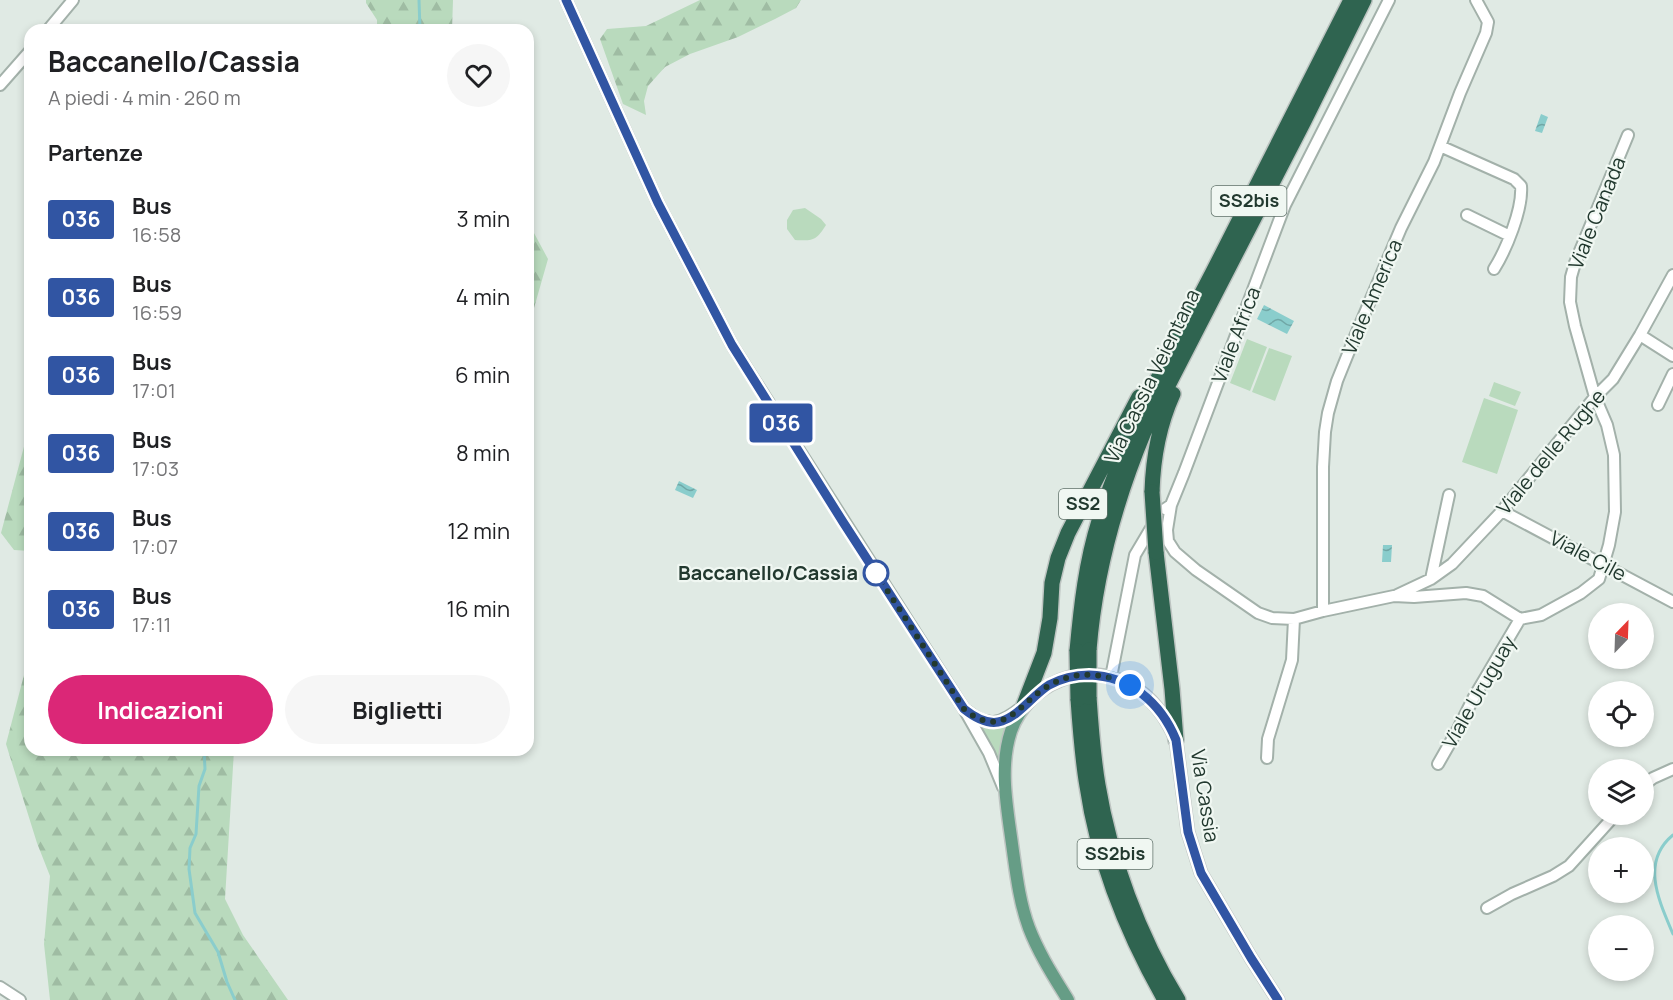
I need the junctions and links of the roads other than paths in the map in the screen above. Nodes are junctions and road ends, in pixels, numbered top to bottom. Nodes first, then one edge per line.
1 (73, 0) edge
2 (566, 0) edge
3 (1351, 0) edge
4 (1364, 0) edge
5 (1389, 0) edge
6 (1476, 0) edge
7 (53, 24) edge
8 (24, 58) edge
9 (0, 86) edge
10 (1628, 135) dead end
11 (1440, 146) junction
12 (1467, 215) dead end
13 (1510, 236) junction
14 (1494, 269) dead end
15 (1673, 275) edge
16 (1210, 290) junction
17 (1192, 324) junction
18 (1640, 335) junction
19 (1673, 356) edge
20 (1673, 374) edge
21 (1595, 397) junction
22 (1658, 405) dead end
23 (1449, 495) dead end
24 (1171, 505) junction
25 (1502, 511) junction
26 (1603, 564) junction
27 (1431, 579) junction
28 (1394, 596) junction
29 (1673, 602) edge
30 (1323, 611) junction
31 (1294, 619) junction
32 (1520, 619) junction
33 (1111, 677) junction
34 (1083, 698) junction
35 (1024, 705) junction
36 (964, 709) junction
37 (1176, 740) junction
38 (1267, 759) dead end
39 (1438, 764) dead end
40 (1673, 769) edge
41 (1654, 778) edge
42 (1005, 793) junction
43 (1606, 825) edge
44 (1487, 908) dead end
45 (0, 987) edge
46 (1065, 997) edge
47 (20, 1000) edge
48 (1165, 1000) edge
49 (1178, 1000) edge
50 (1278, 1000) edge

1 - 7 street
2 - 36 street
3 - 16 highway, Via Cassia Veientana / SS2bis
4 - 16 highway, Via Cassia Veientana / SS2bis
5 - 24 street, Viale Africa
6 - 11 street, Viale America
8 - 9 street
10 - 21 street, Viale Canada
11 - 13 street
11 - 30 street, Viale America
12 - 13 street
13 - 14 street
15 - 18 street, Viale delle Rughe
16 - 17 highway, Via Cassia Veientana / SS2bis
17 - 34 highway, Via Cassia Veientana / SS2bis, bridge
17 - 35 highway, SS2
17 - 37 highway, SS2, bridge
18 - 19 street
18 - 21 street, Viale delle Rughe
20 - 22 street
21 - 25 street, Viale delle Rughe
21 - 26 street, Viale Canada
23 - 27 street
24 - 31 street
24 - 33 street, Viale Africa
25 - 26 street, Viale Cile
25 - 27 street, Viale delle Rughe
26 - 29 street, Viale Cile
26 - 32 street, Viale Canada
27 - 28 street, Viale delle Rughe
28 - 30 street
28 - 32 street
30 - 31 street
31 - 38 street
32 - 39 street, Viale Uruguay
33 - 35 main road, Via Cassia / SS2
33 - 37 main road, Via Cassia / SS2
34 - 48 highway, Via Cassia Veientana / SS2bis
34 - 49 highway, Via Cassia Veientana / SS2bis
35 - 36 street
35 - 42 main road, Via Cassia / SS2
36 - 42 street
37 - 50 main road, Via Cassia / SS2
40 - 41 street
42 - 46 main road, Via Cassia / SS2
43 - 44 street
45 - 47 street

